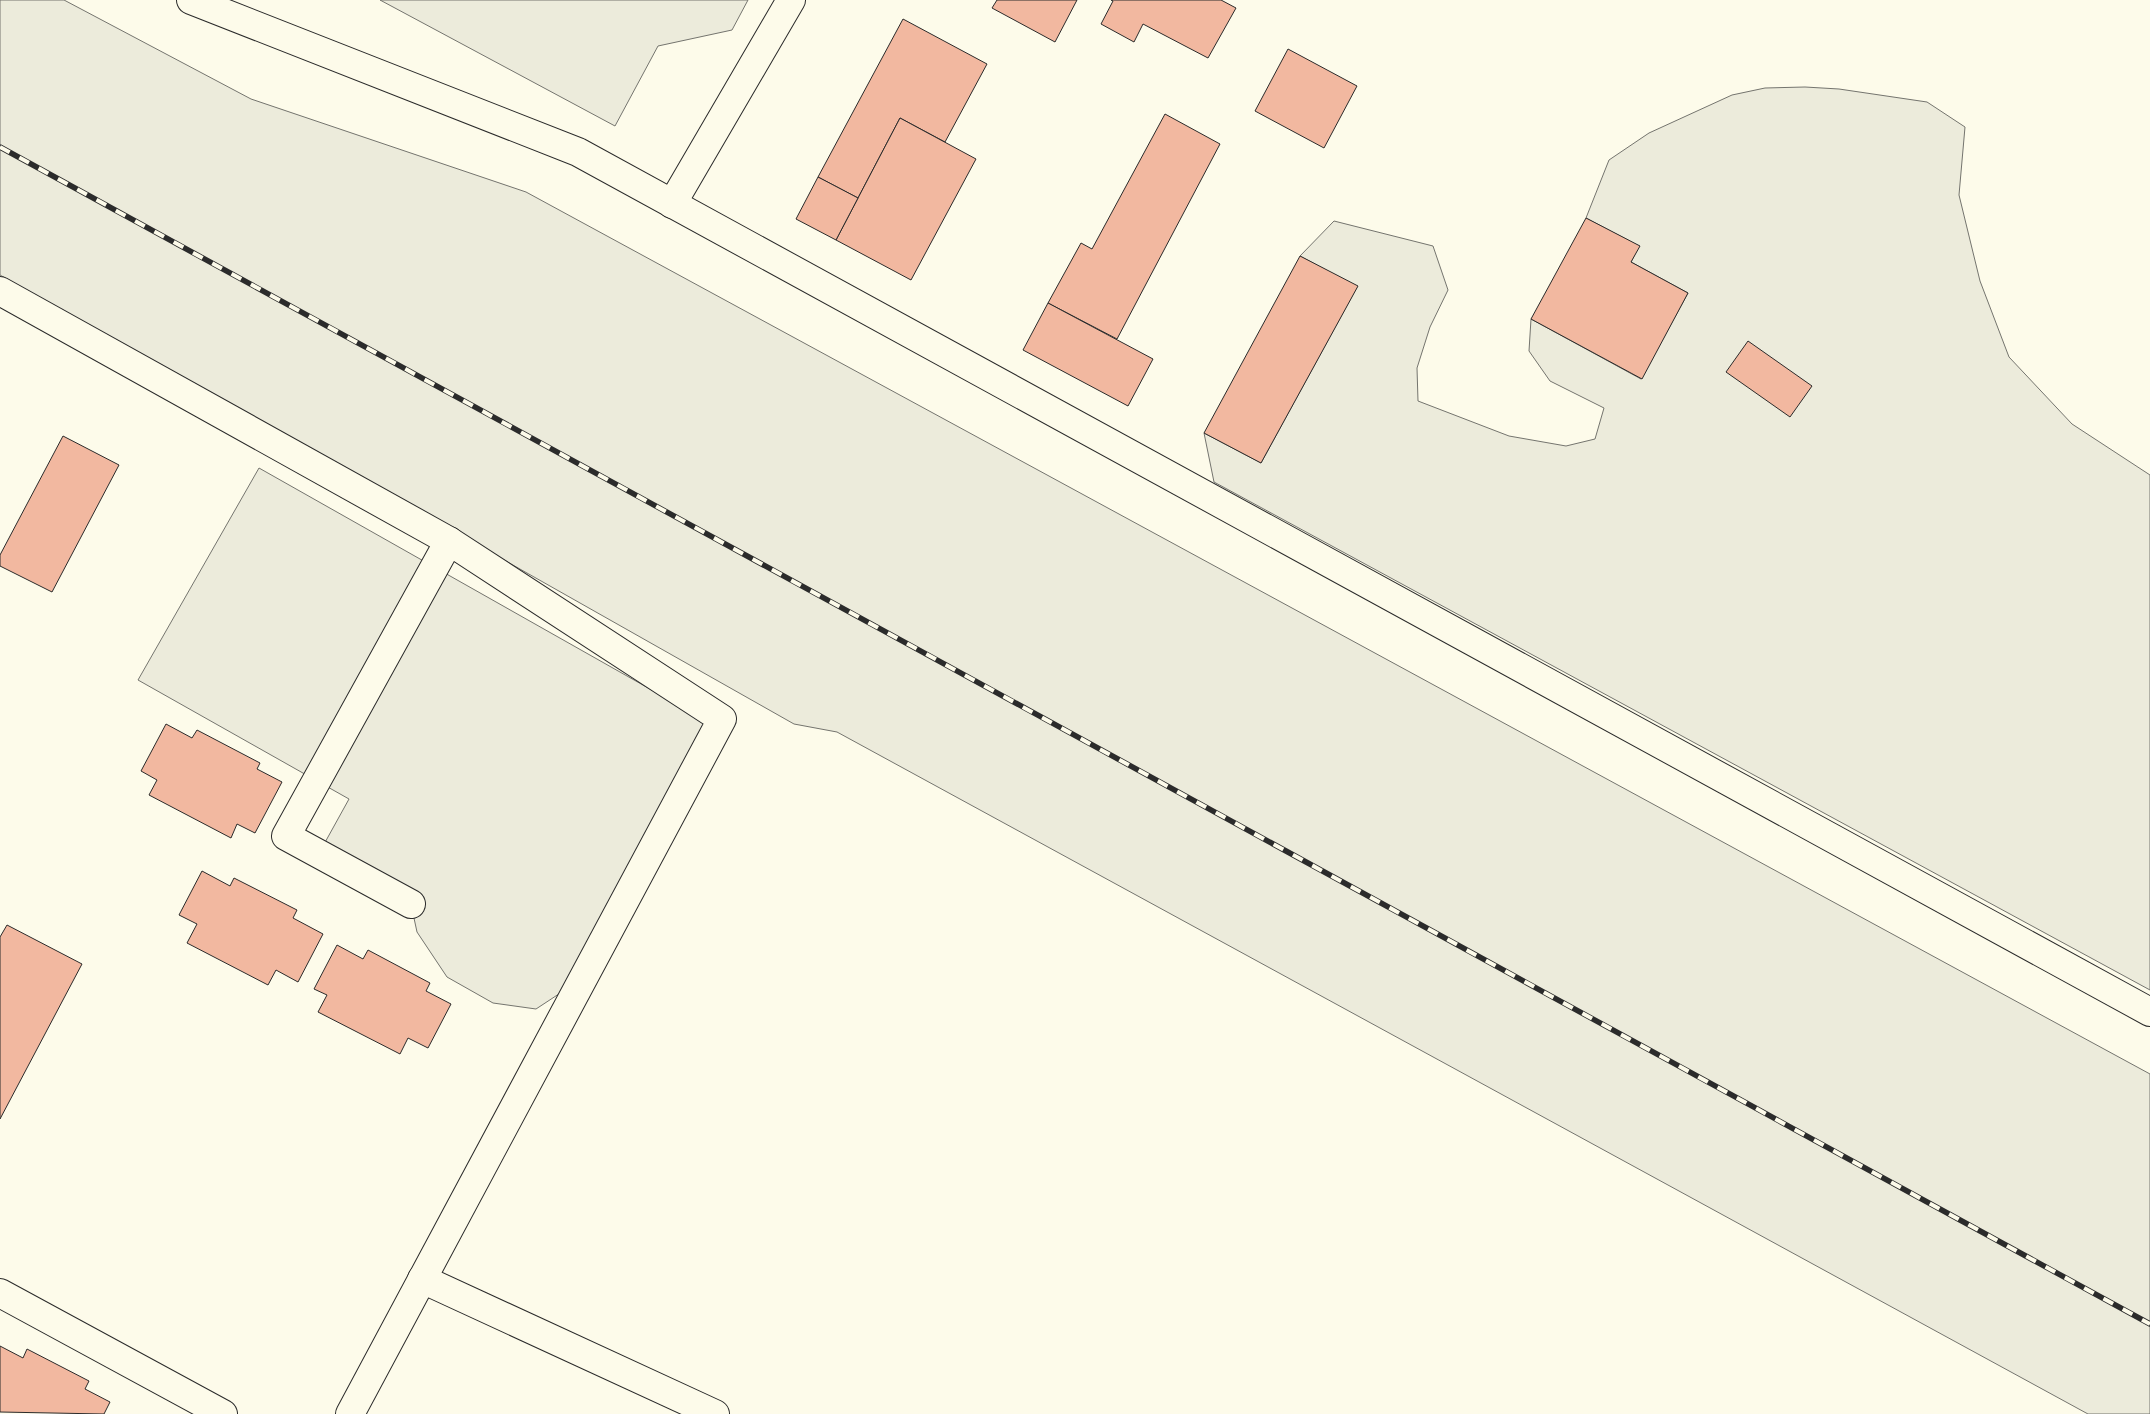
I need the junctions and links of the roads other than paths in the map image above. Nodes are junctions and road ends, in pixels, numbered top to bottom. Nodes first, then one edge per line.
1 (191, 0) edge
2 (791, 0) edge
3 (672, 204) junction
4 (0, 291) edge
5 (449, 540) junction
6 (411, 904) dead end
7 (2150, 1012) edge
8 (422, 1279) junction
9 (0, 1293) edge
10 (223, 1414) edge
11 (350, 1414) edge
12 (715, 1414) edge

1 - 3 street
2 - 3 street
3 - 7 street
4 - 5 street
5 - 6 street
5 - 8 street
8 - 11 street
8 - 12 street
9 - 10 street

